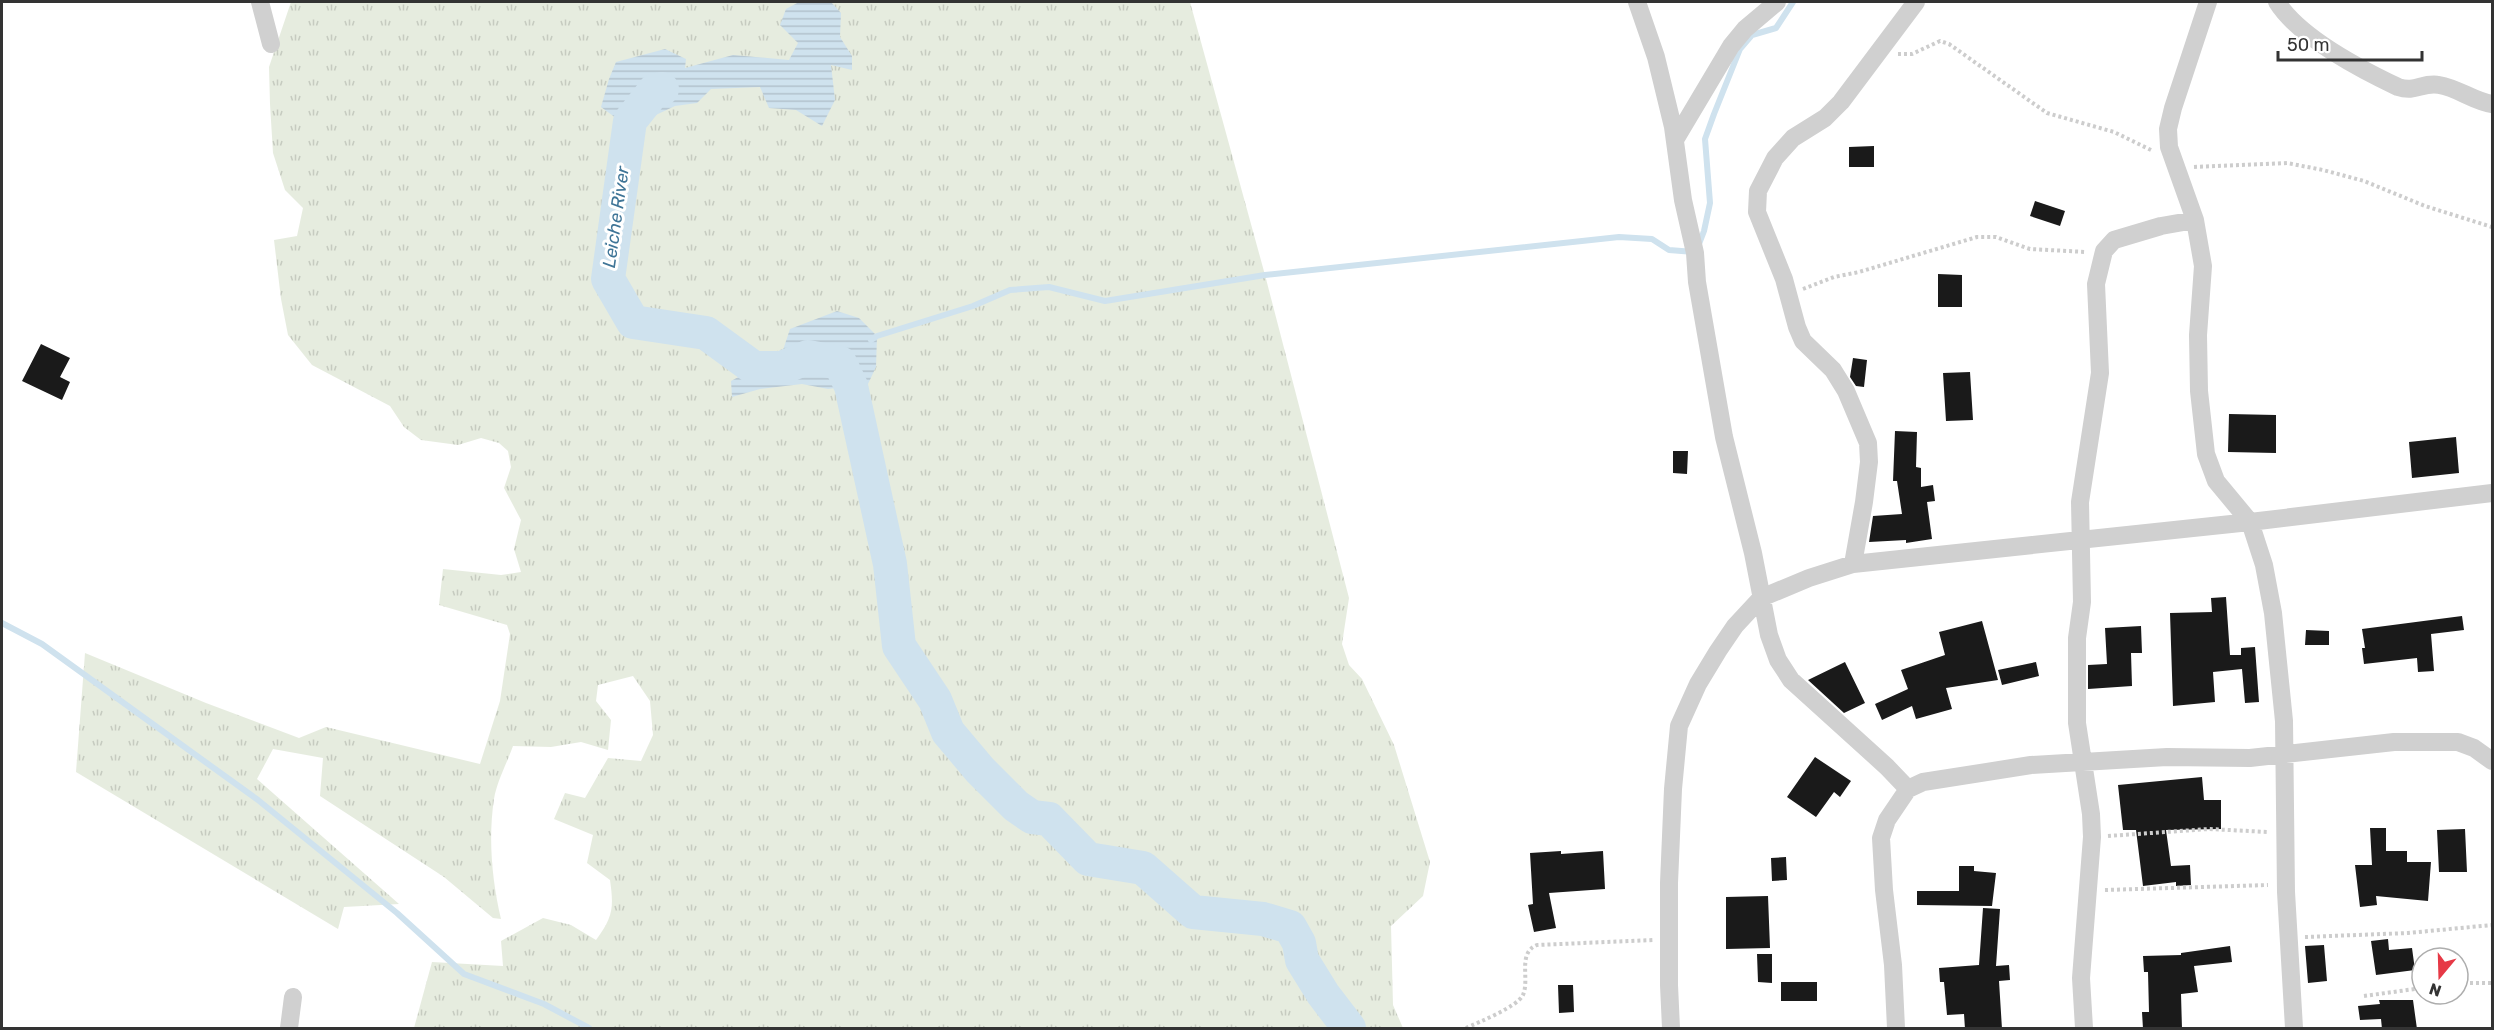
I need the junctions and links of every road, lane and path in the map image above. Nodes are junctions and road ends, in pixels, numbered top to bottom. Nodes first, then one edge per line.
1 (261, 2) edge
2 (1637, 2) edge
3 (1777, 2) edge
4 (1916, 2) edge
5 (2208, 2) edge
6 (2277, 2) edge
7 (271, 44) dead end
8 (1879, 52) junction
9 (2493, 104) edge
10 (1675, 140) junction
11 (2175, 165) junction
12 (2195, 220) junction
13 (2493, 227) edge
14 (2104, 251) junction
15 (1789, 296) junction
16 (2493, 493) edge
17 (2250, 522) junction
18 (2080, 540) junction
19 (1853, 564) junction
20 (1761, 598) junction
21 (2285, 756) junction
22 (2082, 761) junction
23 (2493, 761) edge
24 (1908, 789) junction
25 (2286, 834) junction
26 (2092, 837) junction
27 (2286, 885) junction
28 (2089, 891) junction
29 (2493, 925) edge
30 (2289, 938) junction
31 (1669, 939) junction
32 (2470, 983) edge
33 (2493, 983) edge
34 (2410, 989) edge
35 (2364, 996) dead end
36 (293, 997) dead end
37 (289, 1029) edge
38 (1466, 1029) edge
39 (1671, 1029) edge
40 (1896, 1029) edge
41 (2084, 1029) edge
42 (2294, 1029) edge

1 - 7 street
2 - 10 street
3 - 10 street
4 - 8 street
5 - 11 street
6 - 9 street
8 - 11 path
8 - 15 street
10 - 20 street
11 - 12 street
11 - 13 path
12 - 14 street
12 - 17 street
14 - 15 path
14 - 18 street
15 - 19 street
16 - 17 street
17 - 18 street
17 - 21 street
18 - 19 street
18 - 22 street
19 - 20 street
20 - 24 street
20 - 31 street
21 - 22 street
21 - 23 street
21 - 25 street
22 - 24 street
22 - 26 street
24 - 40 street
25 - 26 path
25 - 27 street
26 - 28 street
27 - 28 path
27 - 30 street
28 - 41 street
29 - 30 path
30 - 42 street
31 - 38 path
31 - 39 street
32 - 33 path
34 - 35 path
36 - 37 street

